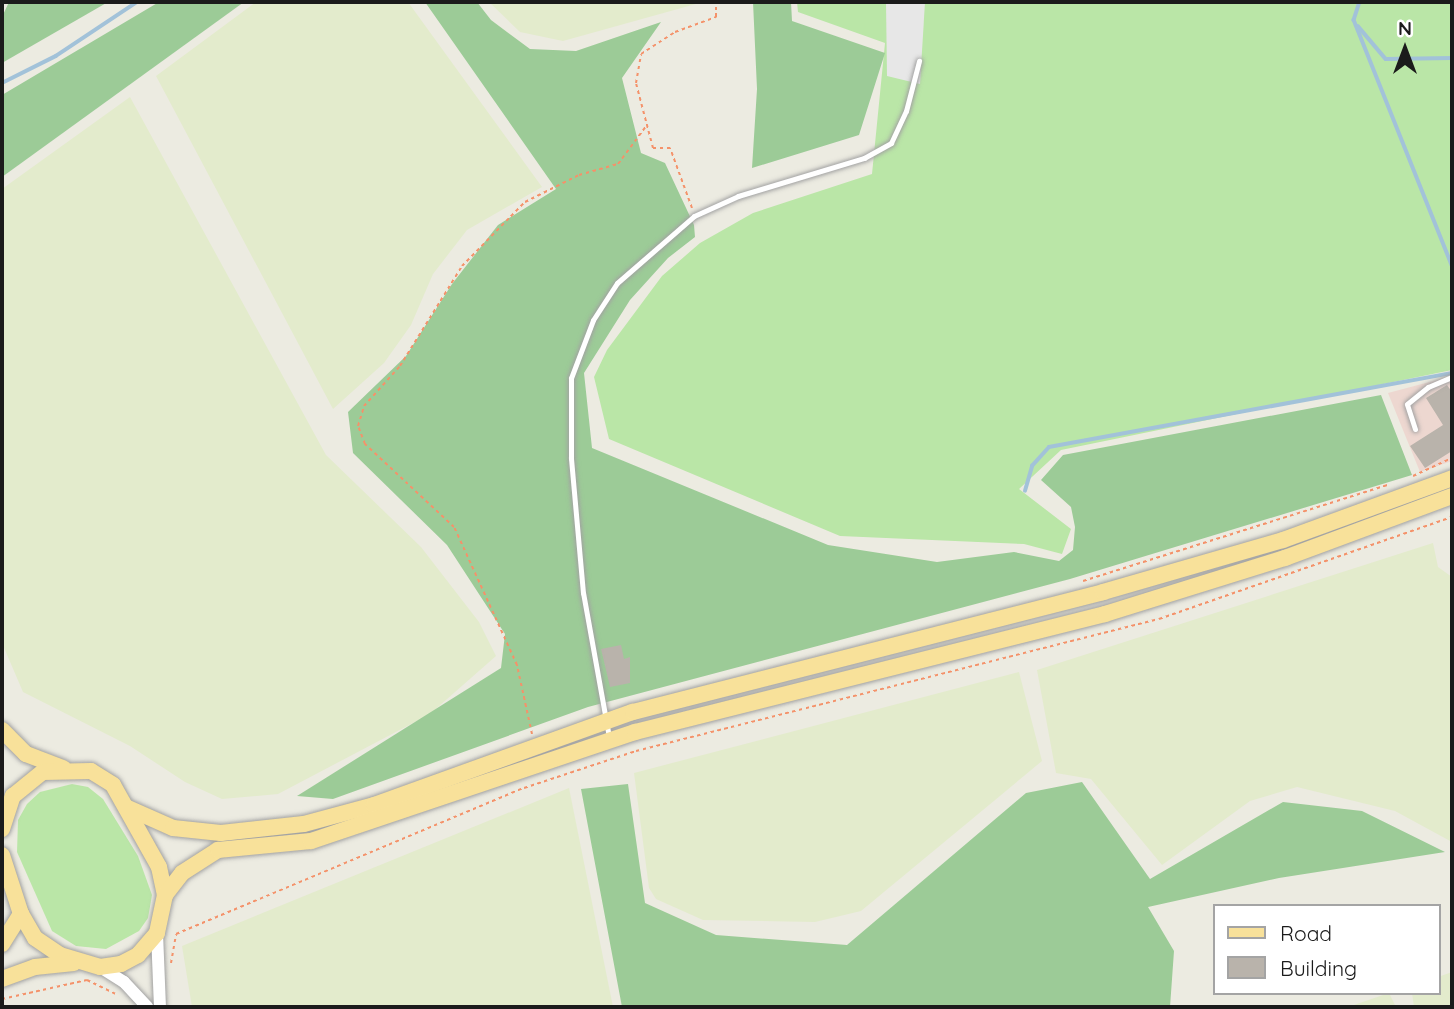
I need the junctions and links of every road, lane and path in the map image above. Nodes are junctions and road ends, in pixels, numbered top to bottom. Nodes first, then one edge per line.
1 (716, 2) edge
2 (919, 61) dead end
3 (647, 125) junction
4 (694, 216) junction
5 (1452, 377) edge
6 (1415, 429) dead end
7 (1452, 459) edge
8 (1452, 478) edge
9 (1405, 480) dead end
10 (1392, 484) dead end
11 (1452, 496) edge
12 (1452, 517) edge
13 (1073, 585) dead end
14 (604, 722) junction
15 (2, 730) edge
16 (610, 740) junction
17 (535, 746) junction
18 (65, 769) junction
19 (128, 808) junction
20 (2, 818) edge
21 (2, 855) edge
22 (165, 895) junction
23 (21, 914) junction
24 (157, 933) junction
25 (2, 944) edge
26 (76, 963) junction
27 (100, 967) junction
28 (170, 968) dead end
29 (2, 978) edge
30 (121, 997) dead end
31 (2, 999) edge
32 (147, 1007) edge
33 (160, 1007) edge

1 - 3 path
2 - 4 lane
3 - 4 path
3 - 17 path
4 - 14 lane
5 - 6 lane
7 - 9 path
8 - 14 main road
10 - 13 path
11 - 16 main road
12 - 28 path
14 - 16 lane
14 - 17 main road
15 - 18 main road
16 - 22 main road
17 - 19 main road
18 - 19 main road
18 - 20 main road
19 - 22 main road
21 - 23 main road
22 - 24 main road
23 - 25 main road
23 - 26 main road
24 - 27 main road
24 - 33 street
26 - 27 main road
26 - 29 main road
27 - 32 street
30 - 31 path

